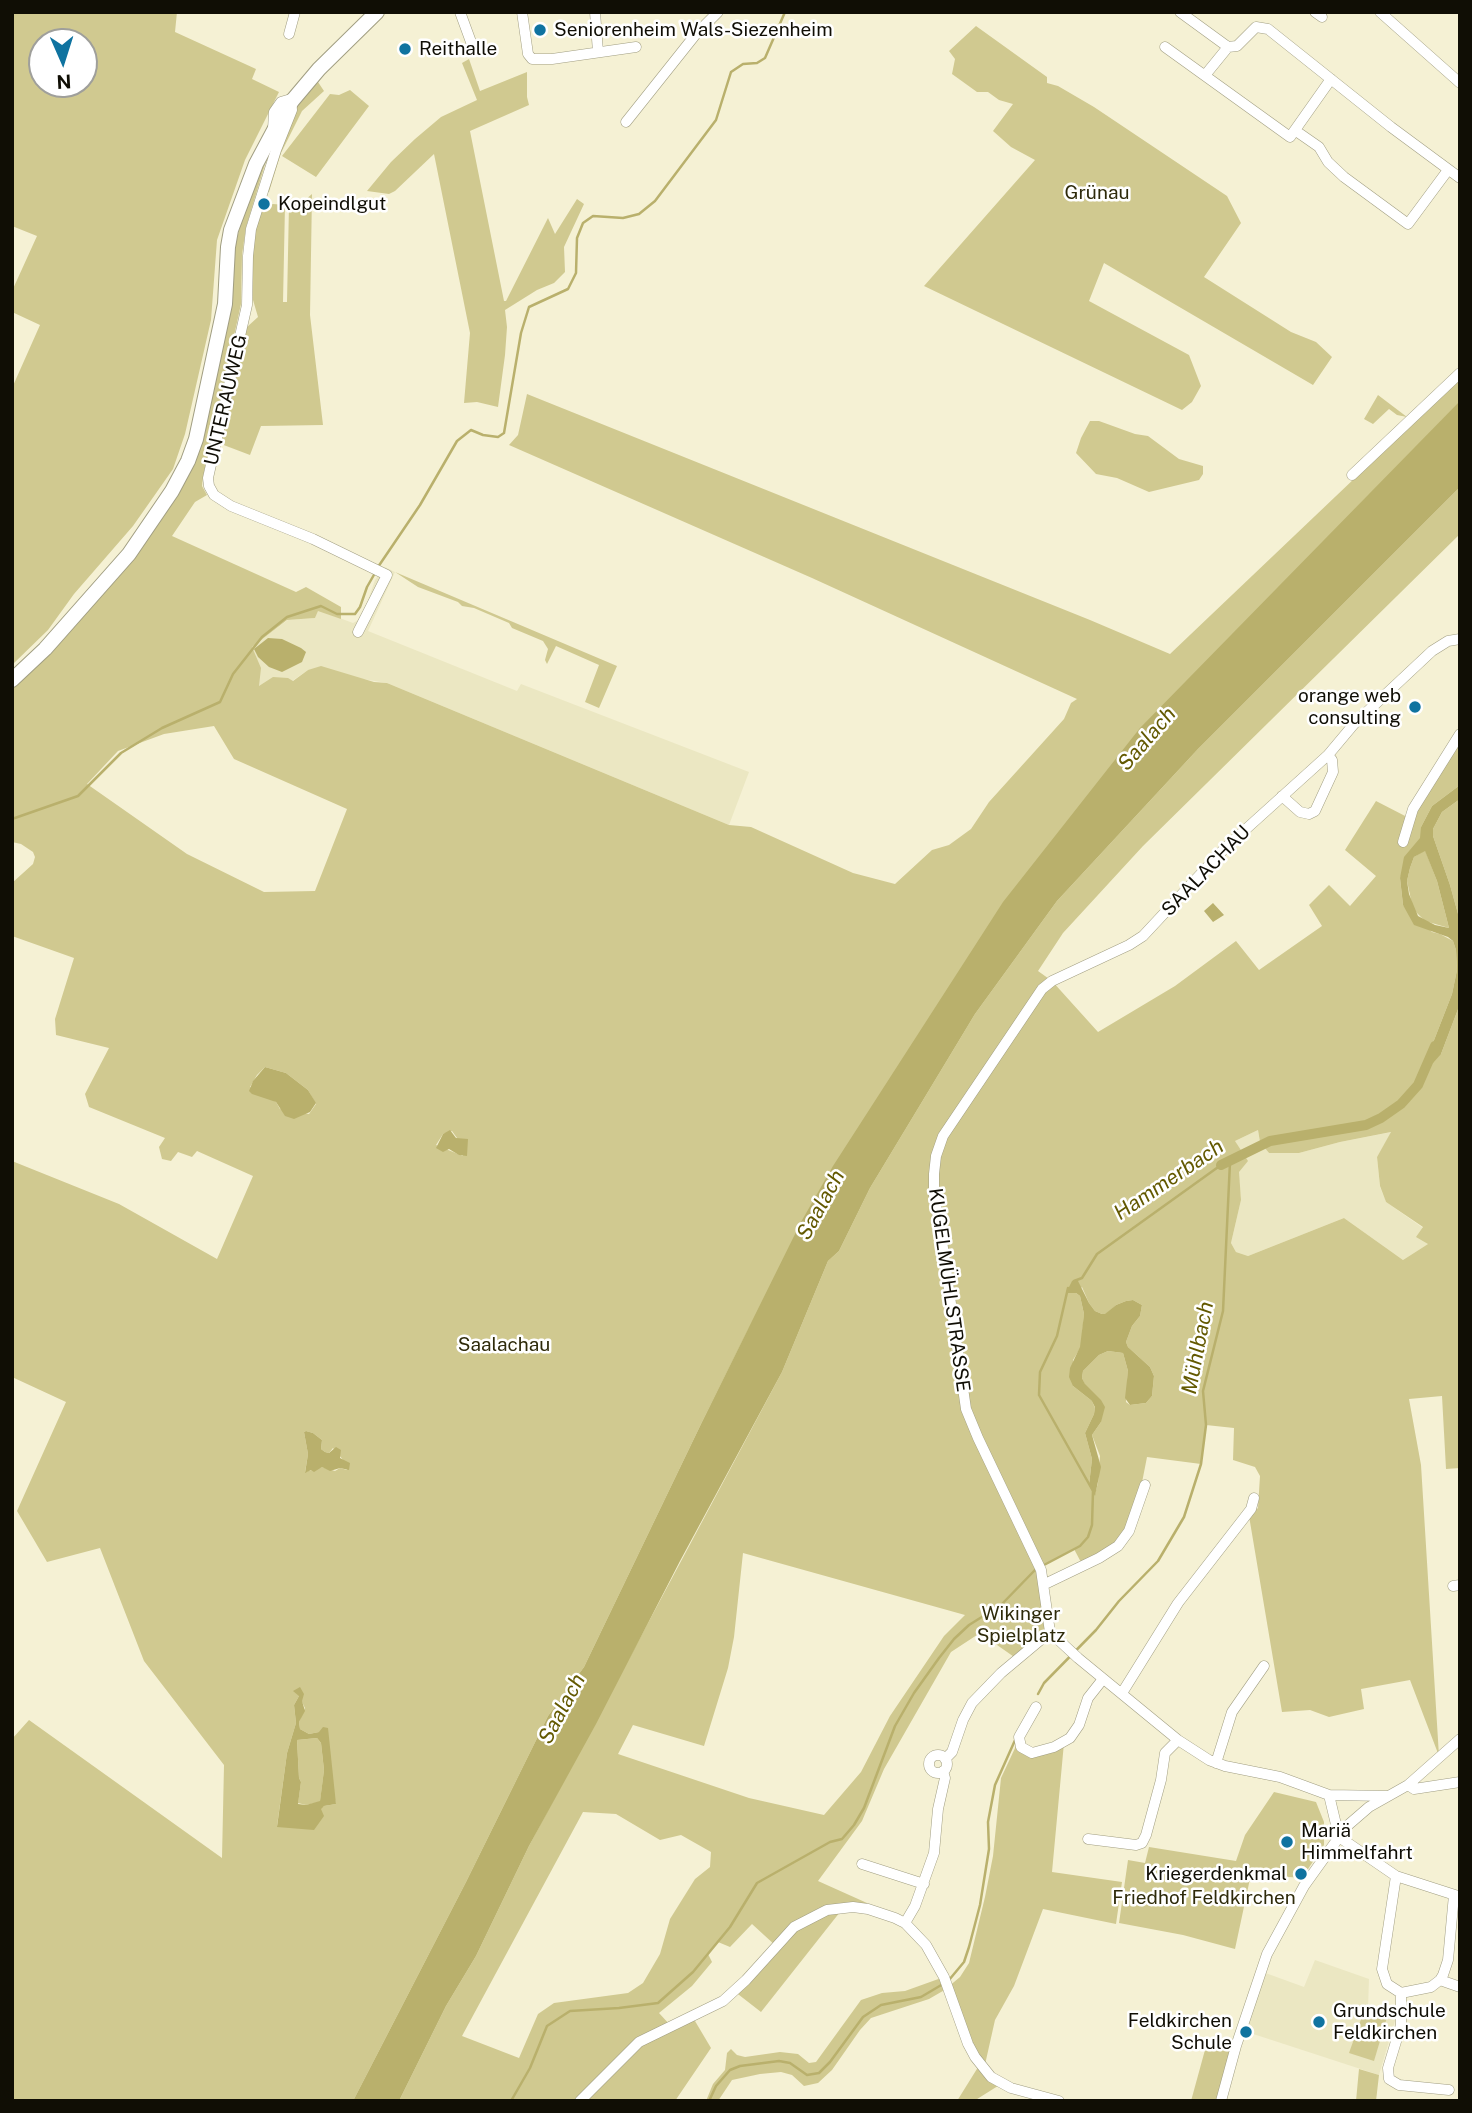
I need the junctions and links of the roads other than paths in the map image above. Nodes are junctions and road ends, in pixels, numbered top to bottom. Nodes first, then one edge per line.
1 (295, 12) edge
2 (377, 12) edge
3 (460, 12) edge
4 (522, 12) edge
5 (595, 12) edge
6 (718, 12) edge
7 (1180, 12) edge
8 (1380, 12) edge
9 (289, 34) dead end
10 (471, 42) dead end
11 (636, 47) dead end
12 (1165, 47) dead end
13 (1227, 47) junction
14 (598, 52) junction
15 (1206, 74) junction
16 (1331, 79) junction
17 (1460, 83) edge
18 (292, 101) junction
19 (626, 122) dead end
20 (1296, 131) junction
21 (1448, 170) junction
22 (1460, 178) edge
23 (1460, 373) edge
24 (1352, 475) dead end
25 (358, 632) dead end
26 (1460, 639) edge
27 (12, 680) edge
28 (1460, 734) edge
29 (1328, 755) junction
30 (1282, 796) junction
31 (1403, 842) dead end
32 (1129, 945) joint
33 (1145, 1485) dead end
34 (1254, 1498) dead end
35 (1045, 1584) junction
36 (1051, 1632) junction
37 (1264, 1666) dead end
38 (1103, 1679) junction
39 (1122, 1693) junction
40 (1036, 1707) dead end
41 (1460, 1739) edge
42 (1178, 1740) junction
43 (945, 1759) junction
44 (1216, 1763) junction
45 (943, 1771) junction
46 (1460, 1782) edge
47 (1408, 1785) junction
48 (1329, 1795) junction
49 (1388, 1796) junction
50 (1339, 1837) junction
51 (1088, 1839) dead end
52 (863, 1864) dead end
53 (1395, 1876) junction
54 (924, 1884) junction
55 (1457, 1896) edge
56 (905, 1923) junction
57 (1440, 1980) junction
58 (1460, 1987) edge
59 (1401, 1993) junction
60 (1449, 2090) dead end
61 (580, 2101) edge
62 (1059, 2101) edge
63 (1221, 2101) edge

1 - 9 street
2 - 18 street
3 - 10 street
4 - 14 street
5 - 14 street
6 - 19 street
7 - 13 street
8 - 17 street
11 - 14 street
12 - 15 street
13 - 15 street
13 - 16 street
15 - 20 street
16 - 20 street
16 - 21 street
18 - 25 street, UNTERAUWEG
18 - 27 street
20 - 21 street
21 - 22 street
23 - 24 street
26 - 29 street, SAALACHAU
28 - 31 street
29 - 30 street, SAALACHAU
29 - 30 street
30 - 32 street, SAALACHAU
32 - 35 street, KUGELMÜHLSTRASSE
33 - 35 street
34 - 39 street
35 - 36 street, KUGELMÜHLSTRASSE
36 - 38 street
36 - 43 street
37 - 44 street
38 - 39 street
38 - 40 street
39 - 42 street
41 - 47 street
42 - 44 street
42 - 51 street
43 - 45 street
43 - 45 street
44 - 48 street
45 - 54 street
46 - 47 street
47 - 49 street
48 - 49 street
48 - 50 street
49 - 50 street
50 - 53 street
50 - 63 street
52 - 54 street
53 - 55 street
53 - 59 street
54 - 56 street
55 - 57 street
56 - 61 street
56 - 62 street
57 - 58 street
57 - 59 street
59 - 60 street

